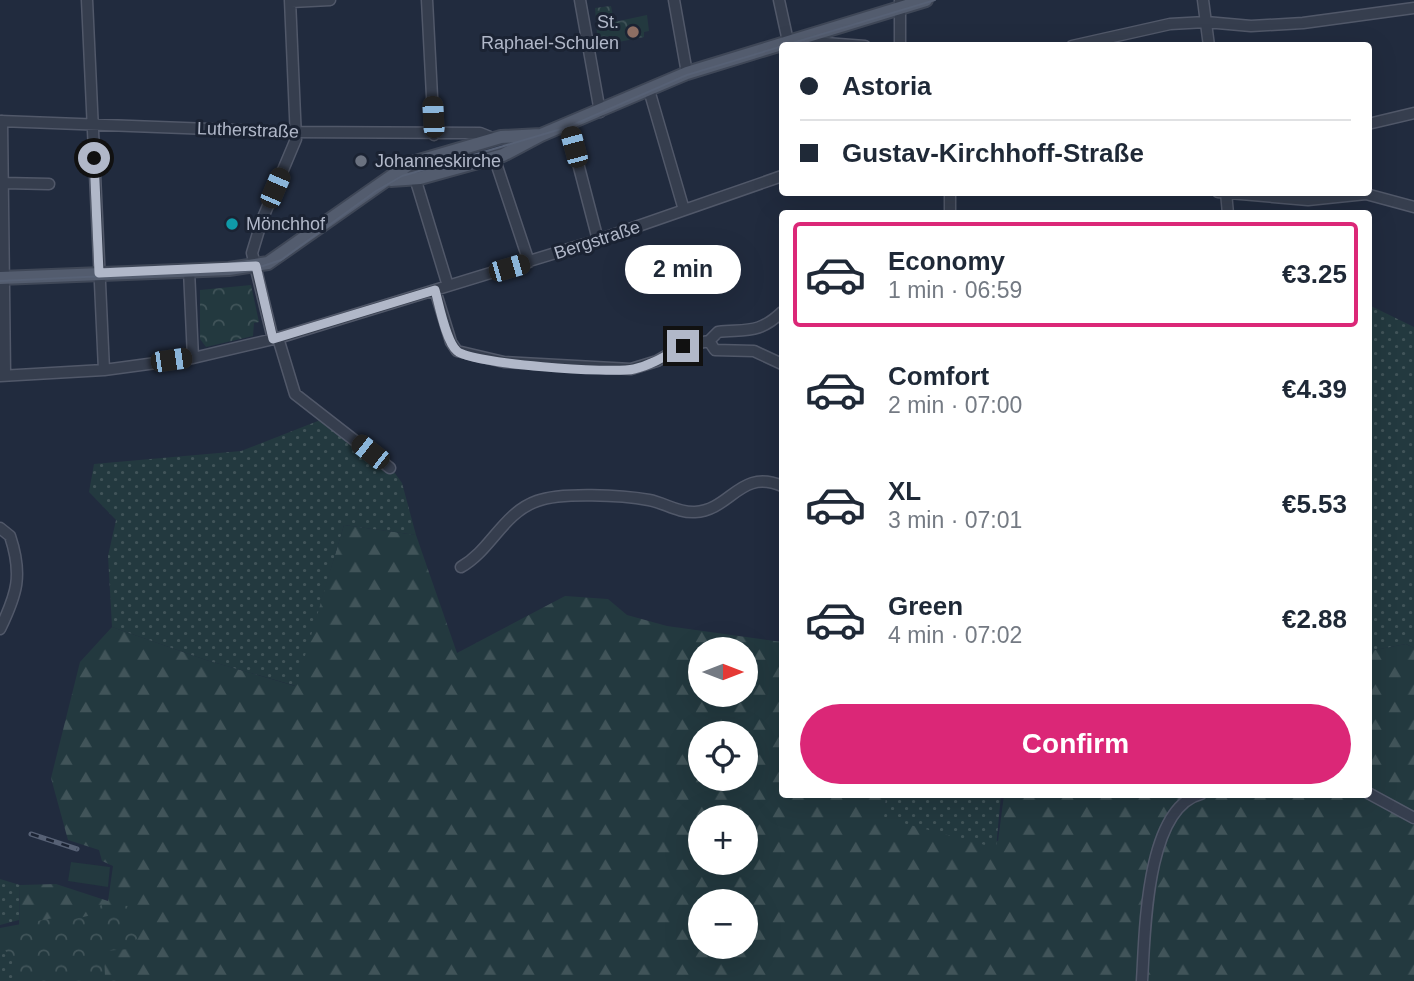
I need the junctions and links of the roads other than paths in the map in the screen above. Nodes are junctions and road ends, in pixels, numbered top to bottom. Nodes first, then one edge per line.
1 (87, 0) edge
2 (330, 0) edge
3 (427, 0) edge
4 (580, 0) edge
5 (674, 0) edge
6 (779, 0) edge
7 (926, 0) edge
8 (1203, 0) edge
9 (290, 1) edge
10 (900, 4) edge
11 (1414, 8) edge
12 (1206, 22) junction
13 (1127, 34) junction
14 (788, 42) edge
15 (792, 42) edge
16 (900, 42) edge
17 (1090, 42) edge
18 (1128, 42) edge
19 (1208, 42) edge
20 (779, 46) edge
21 (687, 73) junction
22 (649, 90) junction
23 (600, 112) junction
24 (1414, 113) edge
25 (1, 121) edge
26 (1372, 123) edge
27 (93, 124) junction
28 (568, 125) junction
29 (296, 132) junction
30 (434, 135) junction
31 (541, 135) junction
32 (495, 139) junction
33 (494, 158) junction
34 (1, 164) edge
35 (779, 177) edge
36 (415, 178) junction
37 (391, 180) junction
38 (4, 183) junction
39 (49, 184) dead end
40 (1261, 196) edge
41 (1347, 196) edge
42 (1372, 196) edge
43 (1414, 207) edge
44 (684, 210) junction
45 (598, 240) junction
46 (529, 262) junction
47 (256, 266) junction
48 (188, 270) junction
49 (99, 273) junction
50 (2, 278) edge
51 (448, 286) junction
52 (435, 290) junction
53 (779, 315) edge
54 (275, 339) junction
55 (709, 341) junction
56 (193, 358) junction
57 (779, 364) edge
58 (104, 370) junction
59 (3, 376) edge
60 (390, 468) dead end
61 (779, 485) edge
62 (0, 528) edge
63 (461, 567) dead end
64 (0, 629) edge
65 (1372, 795) edge
66 (1194, 798) edge
67 (1414, 818) edge
68 (1142, 981) edge

1 - 27 street
2 - 9 street
3 - 30 street
4 - 23 street
5 - 21 street
6 - 14 street
7 - 10 main road
8 - 12 street
9 - 29 street
10 - 15 main road
10 - 16 street
11 - 12 street
12 - 13 street
12 - 19 street
13 - 17 street
13 - 18 street
20 - 21 main road
21 - 22 main road
22 - 23 main road
22 - 44 street
23 - 28 main road
24 - 26 street
25 - 27 street, Lutherstraße
25 - 34 street
27 - 29 street, Lutherstraße
27 - 49 street
28 - 31 main road
28 - 45 street
29 - 30 street, Lutherstraße
29 - 47 street
30 - 32 street, Lutherstraße
31 - 32 main road
31 - 33 main road
32 - 37 main road
33 - 36 main road
33 - 46 street
34 - 38 street
35 - 44 street, Bergstraße
36 - 37 main road
36 - 51 street
37 - 47 main road
38 - 39 street
38 - 50 street
40 - 41 street
42 - 43 street
44 - 45 street, Bergstraße
45 - 46 street, Bergstraße
46 - 51 street, Bergstraße
47 - 48 main road
47 - 54 street
48 - 49 main road
48 - 56 street
49 - 50 main road
49 - 58 street
50 - 59 street
51 - 52 street, Bergstraße
52 - 54 street, Bergstraße
52 - 55 street
53 - 55 street
54 - 56 street, Bergstraße
54 - 60 street
55 - 57 street
56 - 58 street, Bergstraße
58 - 59 street, Bergstraße
61 - 63 street
62 - 64 street
65 - 67 street
66 - 68 street

